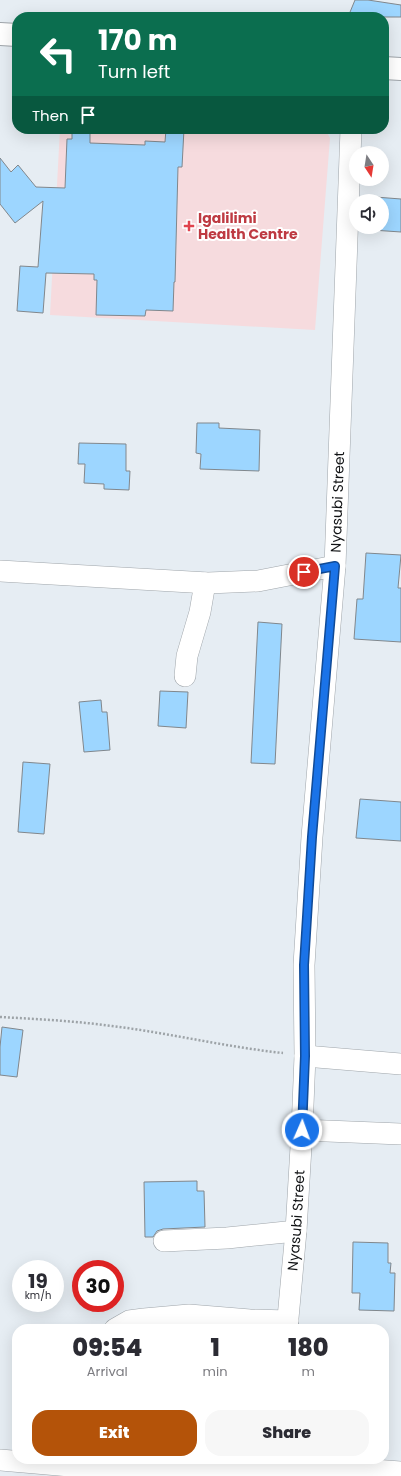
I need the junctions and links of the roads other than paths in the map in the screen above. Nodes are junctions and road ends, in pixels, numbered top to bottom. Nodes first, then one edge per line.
1 (0, 34) edge
2 (12, 35) edge
3 (389, 68) edge
4 (401, 69) edge
5 (352, 134) edge
6 (335, 566) junction
7 (0, 571) edge
8 (205, 583) junction
9 (185, 676) dead end
10 (305, 1056) junction
11 (401, 1064) edge
12 (302, 1130) junction
13 (401, 1134) edge
14 (296, 1231) junction
15 (164, 1241) dead end
16 (123, 1324) edge
17 (280, 1324) edge
18 (288, 1324) edge
19 (0, 1460) edge
20 (12, 1461) edge
21 (47, 1464) edge
22 (249, 1467) edge
23 (183, 1471) edge
24 (401, 1472) edge

1 - 2 street
3 - 4 street
5 - 6 street, Nyasubi Street
6 - 8 street
6 - 10 street, Nyasubi Street
7 - 8 street
8 - 9 street
10 - 11 street
10 - 12 street, Nyasubi Street
12 - 13 street
12 - 14 street, Nyasubi Street
14 - 15 street
14 - 18 street, Nyasubi Street
16 - 17 street
19 - 20 street
21 - 23 street
22 - 23 street
22 - 24 street

